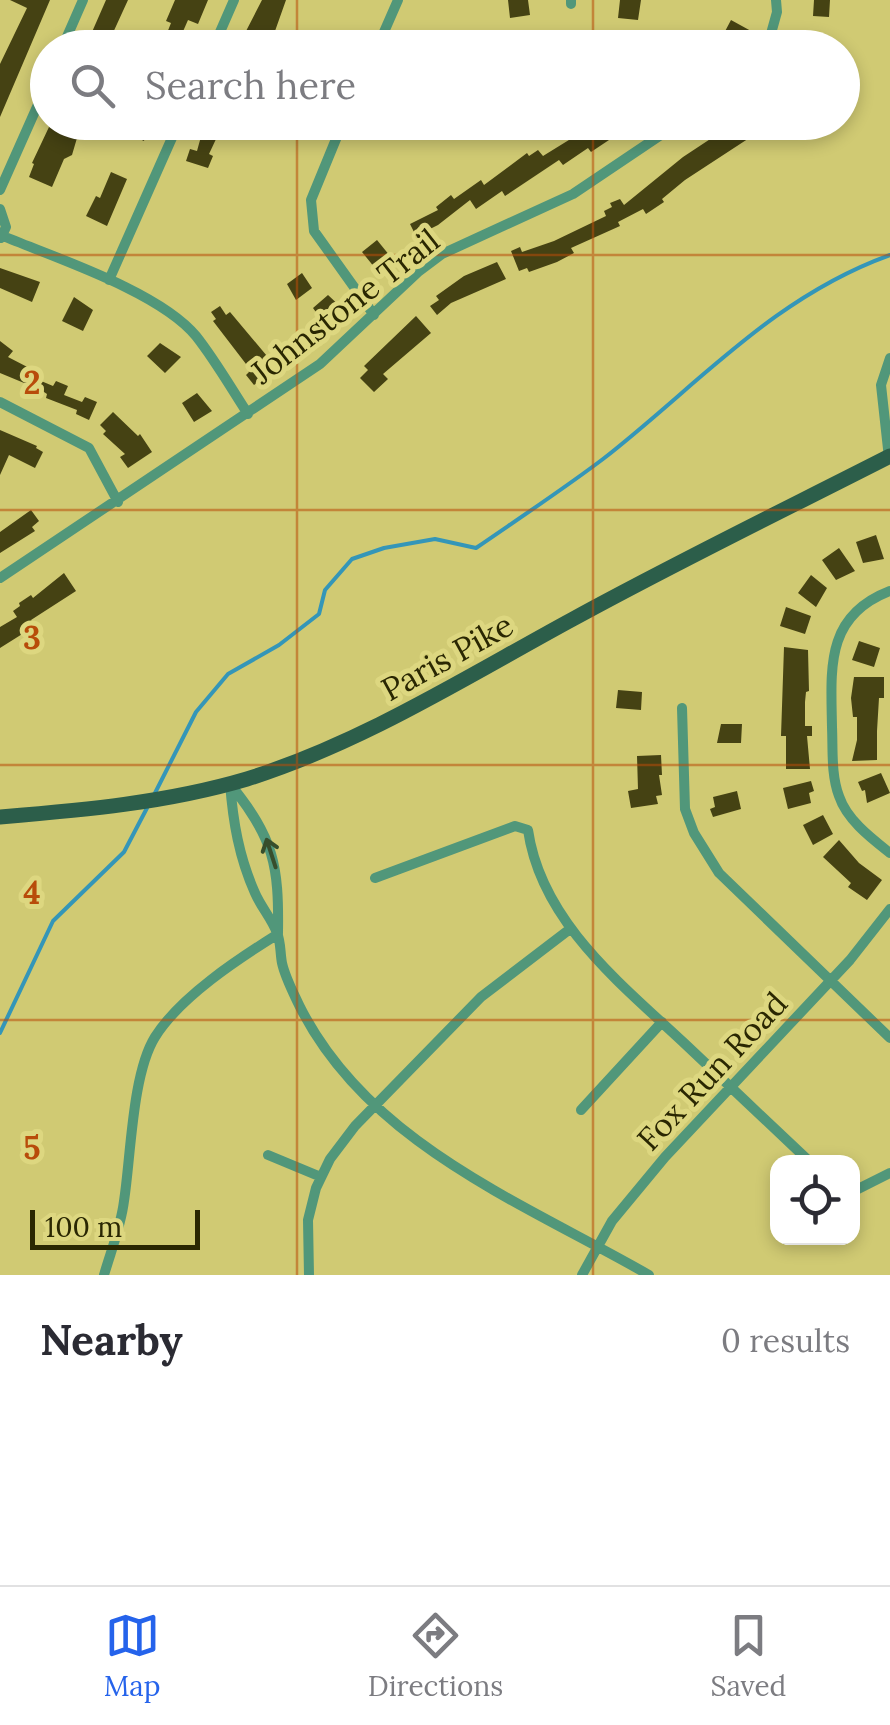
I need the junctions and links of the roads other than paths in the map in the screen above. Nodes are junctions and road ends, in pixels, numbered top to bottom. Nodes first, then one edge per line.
1 (83, 0) edge
2 (234, 0) edge
3 (398, 0) edge
4 (776, 0) edge
5 (70, 30) edge
6 (221, 30) edge
7 (385, 30) edge
8 (772, 30) edge
9 (30, 122) edge
10 (171, 140) edge
11 (336, 140) edge
12 (653, 140) edge
13 (0, 190) edge
14 (0, 209) edge
15 (1, 238) edge
16 (109, 280) junction
17 (374, 315) junction
18 (890, 358) edge
19 (0, 402) edge
20 (248, 414) junction
21 (889, 458) edge
22 (118, 502) junction
23 (0, 578) edge
24 (890, 591) edge
25 (682, 708) dead end
26 (230, 783) junction
27 (0, 817) edge
28 (890, 853) edge
29 (375, 878) dead end
30 (890, 908) edge
31 (570, 928) junction
32 (278, 934) junction
33 (830, 982) junction
34 (662, 1022) junction
35 (890, 1038) edge
36 (731, 1087) junction
37 (374, 1106) junction
38 (581, 1110) dead end
39 (268, 1155) dead end
40 (803, 1155) edge
41 (890, 1173) edge
42 (321, 1177) junction
43 (860, 1188) edge
44 (598, 1246) junction
45 (104, 1275) edge
46 (309, 1275) edge
47 (582, 1275) edge
48 (648, 1275) edge

1 - 5 street
2 - 6 street
3 - 7 street
4 - 8 street
9 - 13 street
10 - 16 street
11 - 17 street
12 - 17 street, Johnstone Trail
14 - 15 street
15 - 16 street
16 - 20 street
17 - 20 street, Johnstone Trail
18 - 21 street
19 - 22 street
20 - 22 street, Johnstone Trail
21 - 26 main road, Paris Pike
22 - 23 street, Johnstone Trail
24 - 28 street
25 - 33 street
26 - 27 main road, Paris Pike
26 - 32 street
32 -> 26 street
29 - 31 street
30 - 33 street, Fox Run Road
31 - 34 street
31 - 37 street
32 - 37 street
32 - 45 street
33 - 35 street
33 - 36 street, Fox Run Road
34 - 36 street
34 - 38 street
36 - 40 street
36 - 44 street, Fox Run Road
37 - 42 street
37 - 44 street
39 - 42 street
41 - 43 street
42 - 46 street
44 - 47 street, Fox Run Road
44 - 48 street

